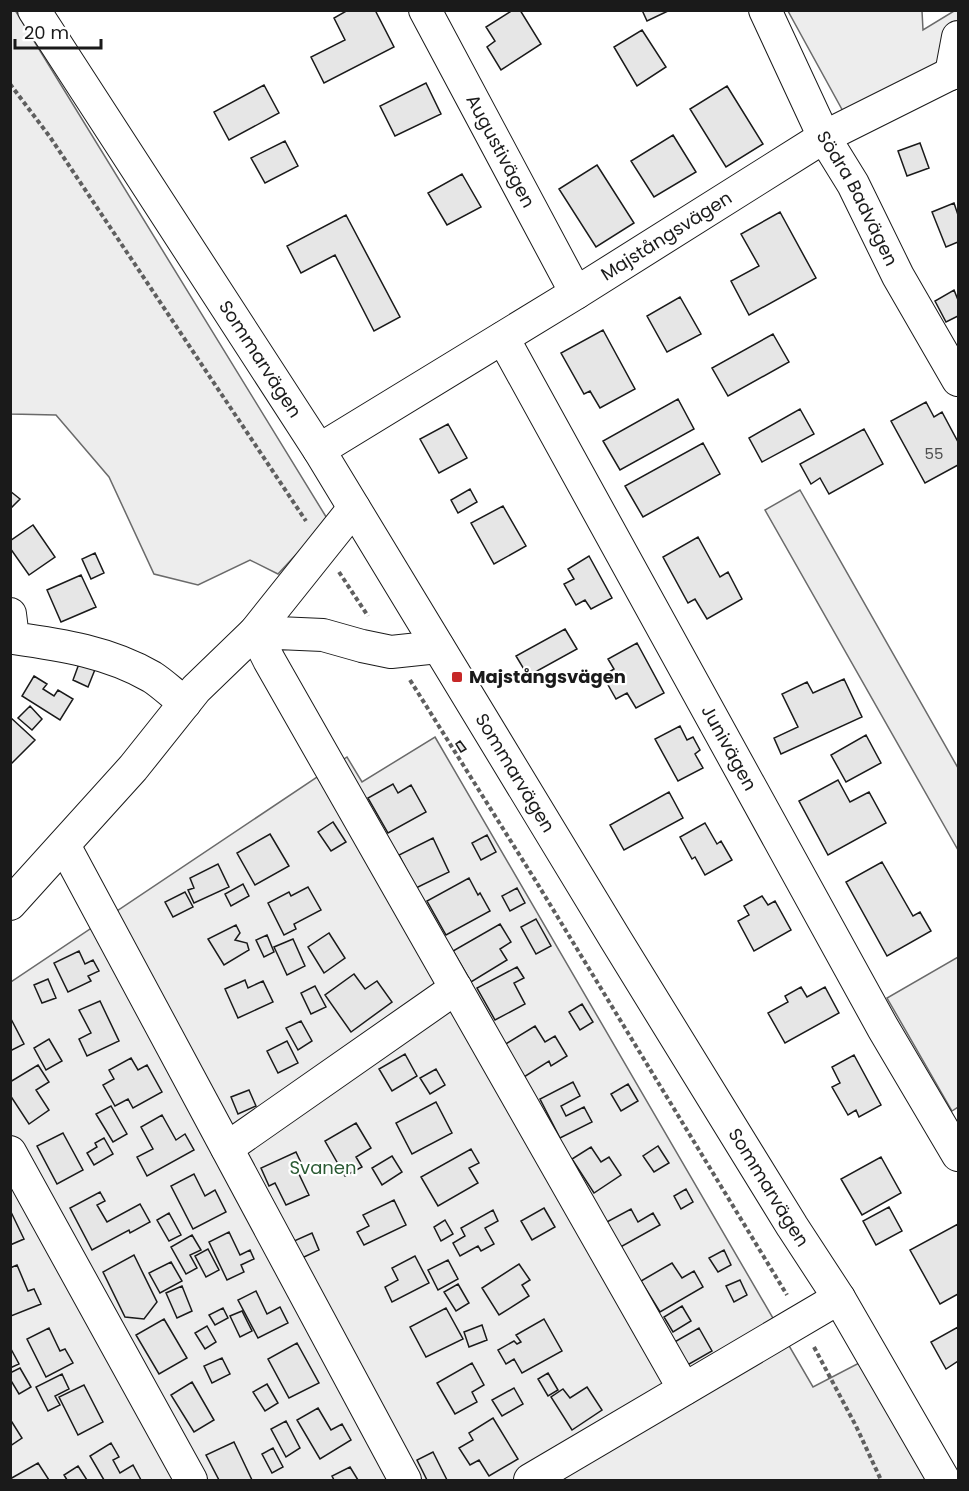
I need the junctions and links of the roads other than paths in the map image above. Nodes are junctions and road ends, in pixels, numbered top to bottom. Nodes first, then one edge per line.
1 (34, 10) edge
2 (425, 10) edge
3 (765, 10) edge
4 (958, 37) edge
5 (955, 72) edge
6 (824, 137) junction
7 (576, 293) junction
8 (503, 338) junction
9 (958, 380) edge
10 (319, 450) junction
11 (354, 508) junction
12 (11, 632) edge
13 (255, 632) junction
14 (438, 647) junction
15 (185, 703) junction
16 (64, 845) junction
17 (10, 904) edge
18 (456, 988) junction
19 (227, 1148) junction
20 (10, 1152) edge
21 (958, 1155) edge
22 (839, 1298) junction
23 (684, 1389) junction
24 (191, 1480) edge
25 (405, 1480) edge
26 (530, 1480) edge
27 (944, 1480) edge

1 - 10 street, Sommarvägen
2 - 7 street, Augustivägen
3 - 6 street, Södra Badvägen
4 - 5 street
5 - 6 street, Majstångsvägen
6 - 7 street, Majstångsvägen
6 - 9 street, Södra Badvägen
7 - 8 street, Majstångsvägen
8 - 10 street, Majstångsvägen
8 - 21 street, Junivägen
10 - 11 street, Sommarvägen
11 - 13 street
11 - 14 street, Sommarvägen
12 - 15 street
13 - 14 street
13 - 15 street
13 - 18 street
14 - 22 street, Sommarvägen
15 - 16 street
16 - 17 street
16 - 19 street
18 - 19 street
18 - 23 street
19 - 25 street
20 - 24 street
22 - 23 street
22 - 27 street, Sommarvägen
23 - 26 street

